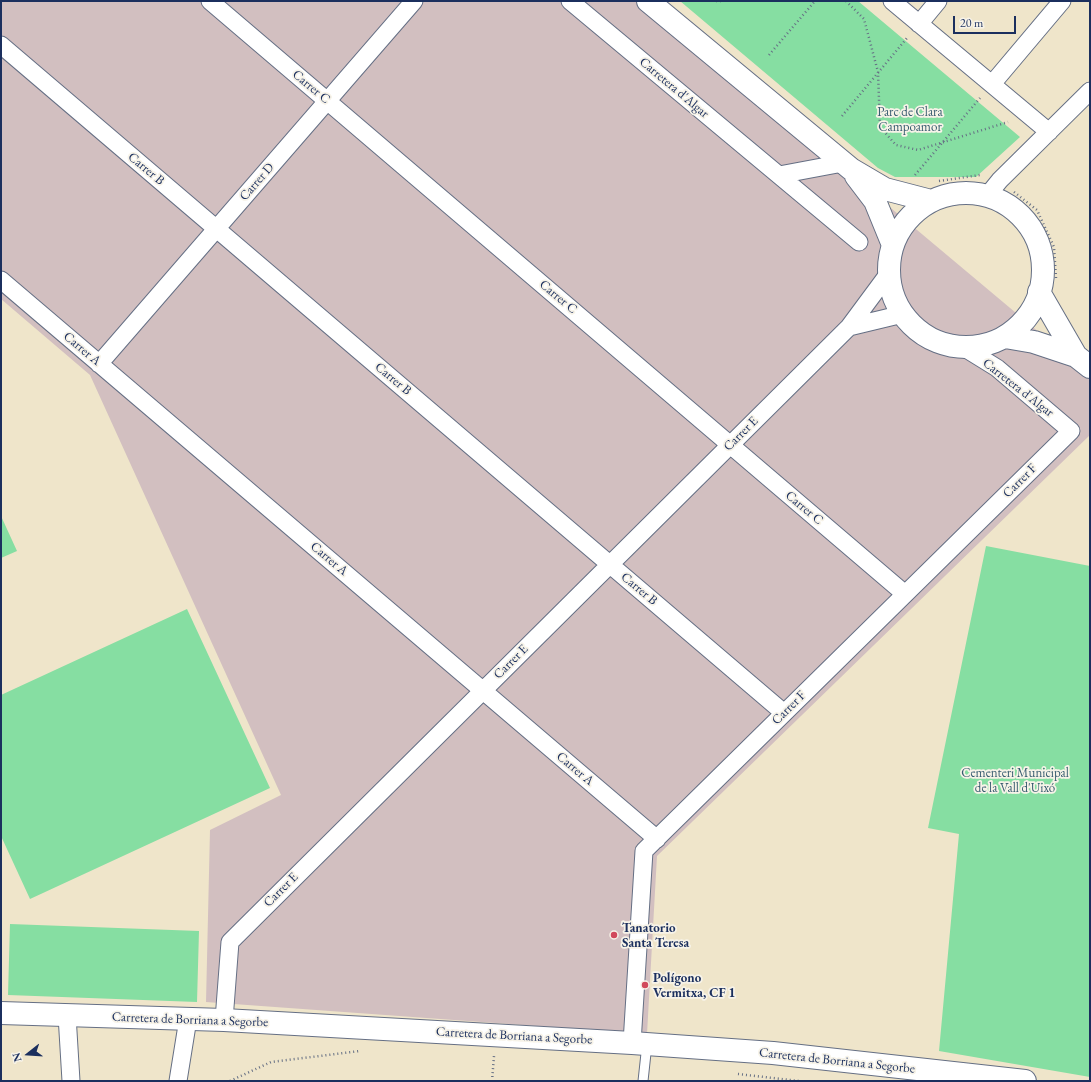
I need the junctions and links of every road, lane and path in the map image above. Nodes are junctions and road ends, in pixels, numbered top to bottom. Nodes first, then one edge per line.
1 (210, 1) edge
2 (414, 1) edge
3 (570, 1) edge
4 (648, 1) edge
5 (716, 1) edge
6 (721, 1) edge
7 (815, 1) edge
8 (846, 1) edge
9 (892, 1) edge
10 (938, 1) edge
11 (1062, 1) edge
12 (919, 24) junction
13 (1, 45) edge
14 (769, 55) dead end
15 (878, 72) junction
16 (992, 84) junction
17 (1090, 91) edge
18 (328, 101) junction
19 (1029, 115) junction
20 (842, 116) dead end
21 (1049, 132) junction
22 (944, 142) junction
23 (847, 166) junction
24 (778, 175) junction
25 (912, 180) dead end
26 (938, 181) dead end
27 (994, 188) junction
28 (931, 201) junction
29 (216, 229) junction
30 (859, 242) dead end
31 (893, 245) junction
32 (889, 273) junction
33 (1, 280) edge
34 (1048, 286) junction
35 (903, 314) junction
36 (849, 327) junction
37 (1005, 337) junction
38 (963, 347) junction
39 (1083, 361) edge
40 (99, 364) junction
41 (1071, 431) joint
42 (730, 445) junction
43 (610, 564) junction
44 (905, 594) junction
45 (483, 691) junction
46 (784, 713) junction
47 (657, 839) junction
48 (1, 1013) edge
49 (67, 1015) junction
50 (188, 1019) junction
51 (224, 1020) junction
52 (640, 1044) junction
53 (366, 1050) dead end
54 (486, 1055) dead end
55 (502, 1056) dead end
56 (737, 1074) dead end
57 (71, 1081) edge
58 (178, 1081) edge
59 (230, 1081) edge
60 (643, 1081) edge
61 (799, 1081) edge
62 (1025, 1081) edge

1 - 18 street, Carrer C
2 - 18 street, Carrer D
3 - 24 street, Carretera d'Algar
4 - 23 main road
5 - 6 path
7 - 14 path
8 - 15 path
9 - 12 street
10 - 12 street
11 - 16 street
12 - 15 path
12 - 16 street
13 - 29 street, Carrer B
15 - 20 path
15 - 22 path
16 - 19 street
16 - 22 path
17 - 21 street
18 - 29 street, Carrer D
18 - 42 street, Carrer C
19 - 21 street
19 - 22 path
21 - 27 street
22 - 25 path
23 - 24 street
23 - 28 main road
23 - 31 main road
24 - 30 street, Carretera d'Algar
26 - 27 path
27 - 28 main road
27 - 34 main road
27 - 34 path
28 - 31 main road
29 - 40 street, Carrer D
29 - 43 street, Carrer B
31 - 32 main road
32 - 35 main road
32 - 36 street, Carrer E
33 - 40 street, Carrer A
34 - 37 main road
34 - 39 main road
35 - 36 street
35 - 38 main road
36 - 42 street, Carrer E
37 - 38 main road
37 - 39 main road
38 - 41 street, Carretera d'Algar
40 - 45 street, Carrer A
41 - 44 street, Carrer F
42 - 43 street, Carrer E
42 - 44 street, Carrer C
43 - 45 street, Carrer E
43 - 46 street, Carrer B
44 - 46 street, Carrer F
45 - 47 street, Carrer A
45 - 51 street, Carrer E
46 - 47 street, Carrer F
47 - 52 street, Carrer F
48 - 49 main road, Carretera de Borriana a Segorbe
49 - 50 main road, Carretera de Borriana a Segorbe
49 - 57 street
50 - 51 main road, Carretera de Borriana a Segorbe
50 - 58 street
51 - 52 main road, Carretera de Borriana a Segorbe
52 - 60 lane
52 - 62 main road, Carretera de Borriana a Segorbe
53 - 59 path
54 - 55 path
56 - 61 path

